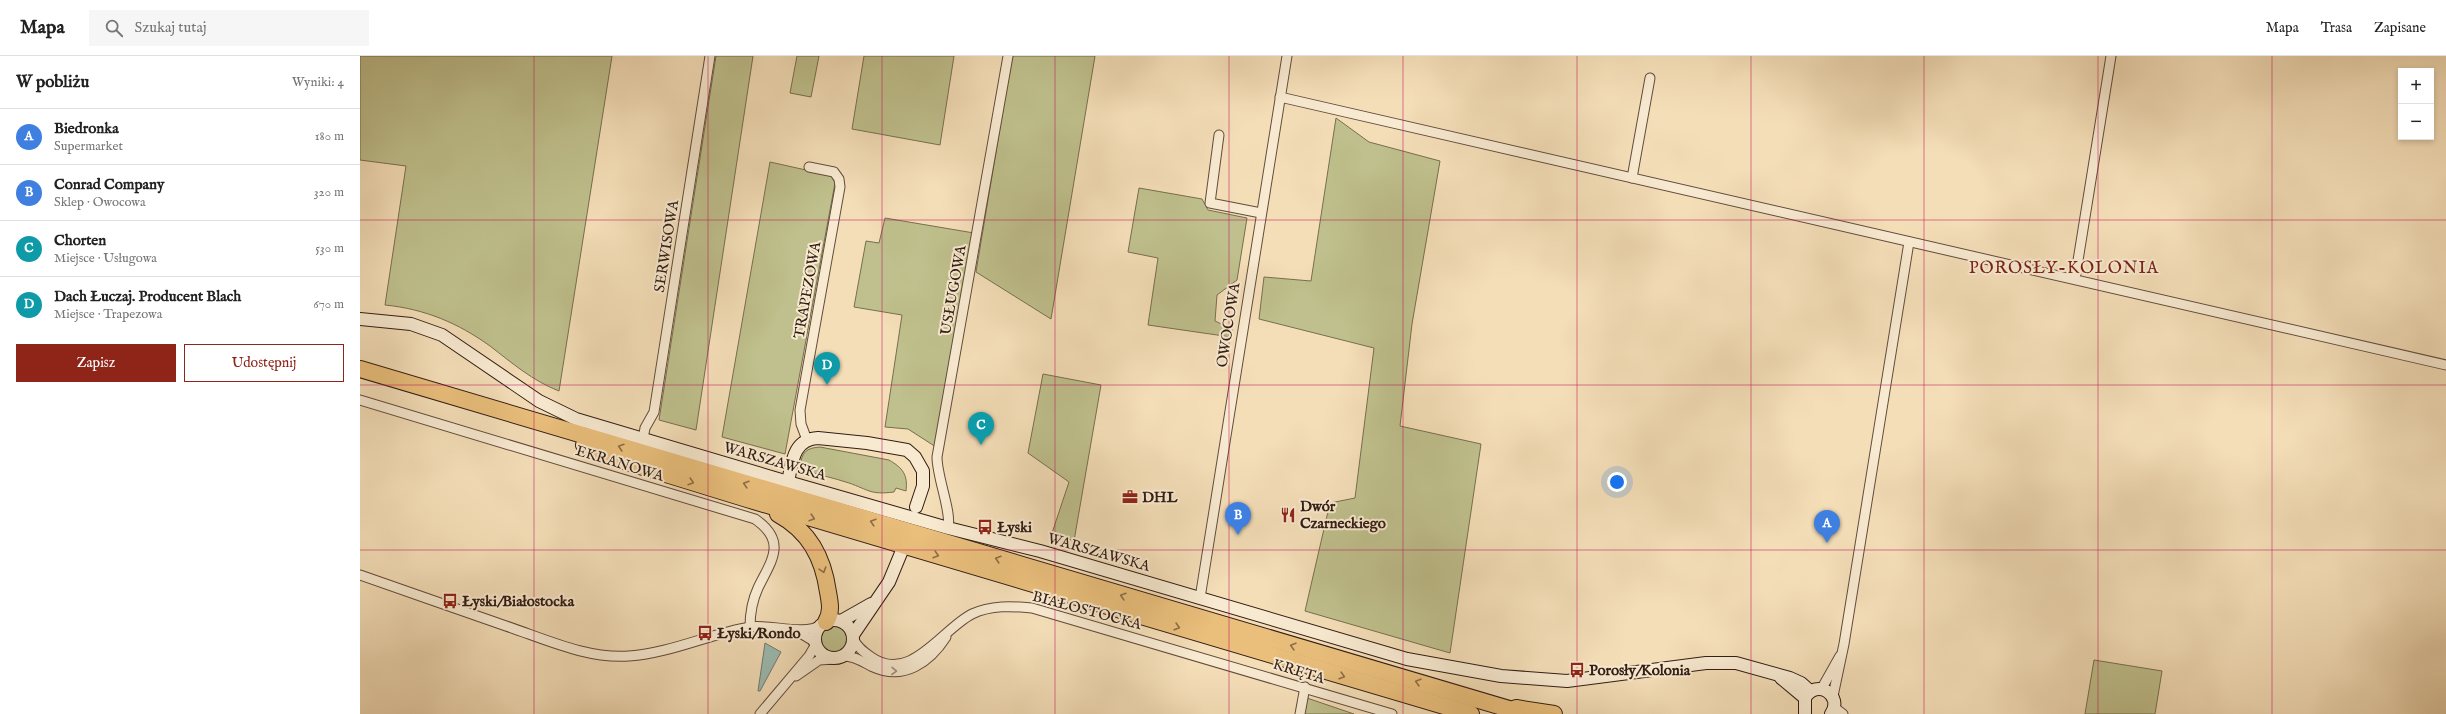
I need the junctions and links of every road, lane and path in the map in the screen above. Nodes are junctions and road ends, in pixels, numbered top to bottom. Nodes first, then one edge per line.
1 (710, 56) edge
2 (1008, 56) edge
3 (1287, 56) edge
4 (2111, 56) edge
5 (1650, 78) dead end
6 (1280, 97) junction
7 (1220, 135) dead end
8 (809, 167) dead end
9 (1632, 178) junction
10 (1261, 213) junction
11 (1909, 242) junction
12 (2074, 279) junction
13 (360, 319) edge
14 (2446, 365) edge
15 (360, 369) edge
16 (360, 400) edge
17 (516, 416) junction
18 (643, 439) junction
19 (807, 440) junction
20 (788, 482) junction
21 (747, 499) junction
22 (916, 507) dead end
23 (948, 528) junction
24 (901, 553) dead end
25 (360, 575) edge
26 (880, 598) junction
27 (1200, 598) junction
28 (829, 623) junction
29 (750, 627) junction
30 (790, 628) junction
31 (951, 629) junction
32 (853, 638) junction
33 (815, 643) junction
34 (1843, 650) junction
35 (1196, 655) joint
36 (839, 657) junction
37 (788, 681) junction
38 (1305, 687) junction
39 (1487, 703) junction
40 (1809, 703) edge
41 (1835, 708) edge
42 (760, 714) edge
43 (1300, 714) edge
44 (1392, 714) edge
45 (1471, 714) edge
46 (1526, 714) edge
47 (1554, 714) edge

1 - 18 street, SERWISOWA
2 - 23 street, USŁUGOWA
3 - 6 street, OWOCOWA
4 - 12 street
5 - 9 street
6 - 9 street
6 - 10 street, OWOCOWA
7 - 10 street
8 - 19 street, TRAPEZOWA
9 - 11 street
10 - 27 street, OWOCOWA
11 - 12 street
11 - 34 street
12 - 14 street
13 - 18 street, WARSZAWSKA
15 - 17 highway
16 - 29 street, EKRANOWA
17 -> 21 highway
39 -> 17 highway
18 - 20 street, WARSZAWSKA
19 - 20 street
19 - 22 street
20 - 23 street, WARSZAWSKA
21 -> 28 highway
21 -> 45 highway
23 - 27 street, WARSZAWSKA
24 - 26 street
25 - 29 street
26 - 28 street
26 - 32 street
27 - 40 street, WARSZAWSKA
28 - 30 street
28 - 32 street
28 - 33 street
29 - 30 street
30 - 33 street
31 - 32 street, BIAŁOSTOCKA
31 - 35 street, BIAŁOSTOCKA
36 -> 31 street, BIAŁOSTOCKA
32 - 36 street
33 - 36 street
33 - 37 street
34 - 40 street
34 - 41 street
35 - 38 street, KRĘTA
36 - 37 street
37 - 42 street
38 - 43 street
38 - 44 street, KRĘTA
39 - 46 highway
39 - 47 highway
40 - 41 street, WARSZAWSKA

